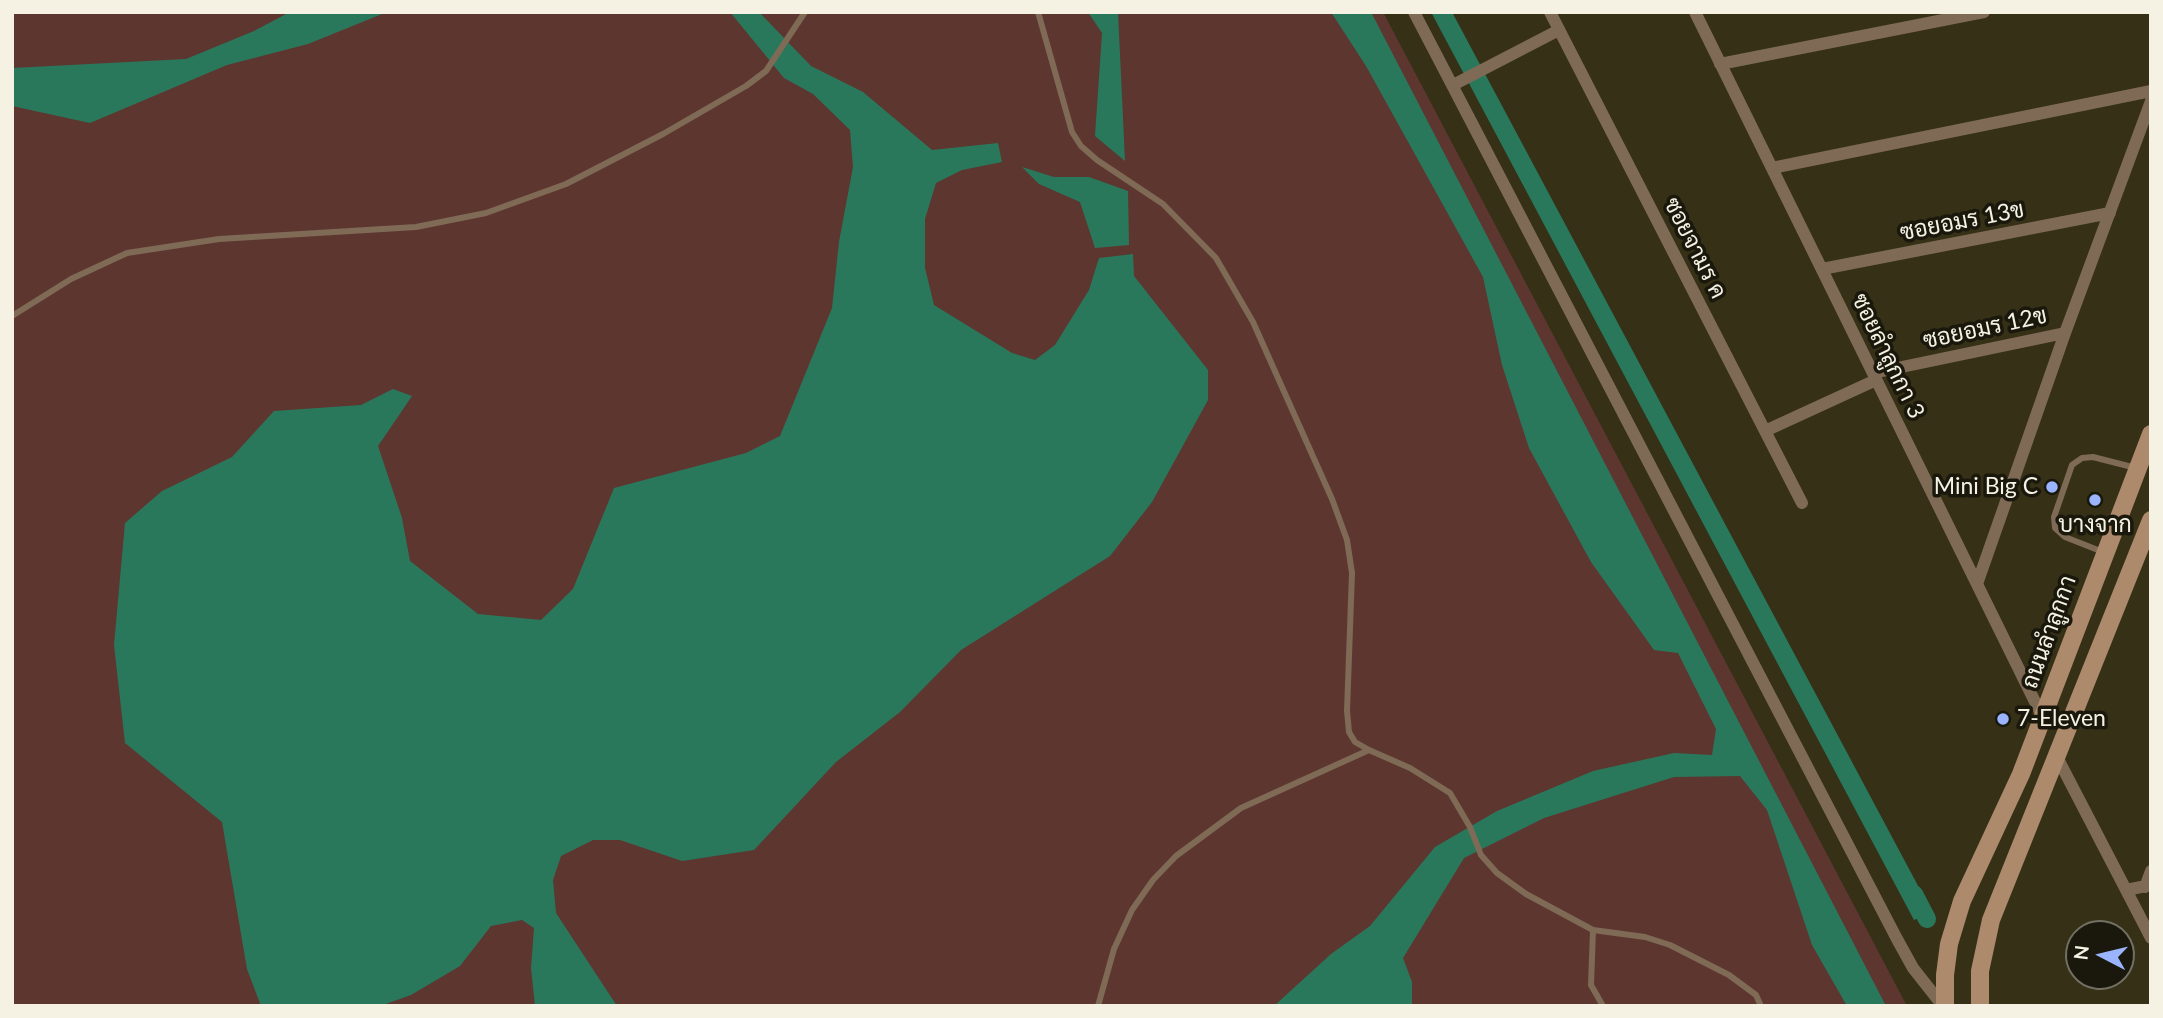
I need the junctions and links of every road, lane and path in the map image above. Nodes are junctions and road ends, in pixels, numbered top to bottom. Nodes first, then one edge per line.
1 (805, 12) edge
2 (1038, 12) edge
3 (1414, 12) edge
4 (1550, 12) edge
5 (1695, 12) edge
6 (1984, 12) edge
7 (1559, 30) junction
8 (1720, 64) junction
9 (1452, 85) junction
10 (2151, 91) edge
11 (2151, 101) edge
12 (1772, 168) junction
13 (2110, 213) junction
14 (1822, 269) junction
15 (12, 316) edge
16 (2065, 333) junction
17 (1874, 377) junction
18 (1765, 431) junction
19 (2151, 434) edge
20 (2137, 468) junction
21 (1801, 503) dead end
22 (2151, 520) edge
23 (2105, 553) junction
24 (1977, 584) junction
25 (2043, 718) junction
26 (1369, 750) junction
27 (2057, 757) junction
28 (2151, 871) edge
29 (2148, 886) edge
30 (2126, 890) junction
31 (1593, 930) junction
32 (2151, 938) edge
33 (1098, 1006) edge
34 (1603, 1006) edge
35 (1761, 1006) edge
36 (1944, 1006) edge
37 (1980, 1006) edge

1 - 15 lane
2 - 26 lane
3 - 9 street
4 - 7 street, ซอยจามร ค
5 - 8 street, ซอยลำลูกกา 3
6 - 8 street
7 - 9 street
7 - 18 street, ซอยจามร ค
8 - 12 street, ซอยลำลูกกา 3
9 - 36 street
10 - 12 street
11 - 13 street
12 - 14 street, ซอยลำลูกกา 3
13 - 14 street, ซอยอมร 13ข
13 - 16 street
14 - 17 street, ซอยลำลูกกา 3
16 - 17 street, ซอยอมร 12ข
16 - 24 street
17 - 18 street, ซอยอมร 12ข
17 - 24 street, ซอยลำลูกกา 3
18 - 21 street, ซอยจามร ค
19 - 20 main road, ถนนลำลูกกา
20 - 23 main road, ถนนลำลูกกา
20 - 23 lane
22 - 27 main road
23 - 25 main road, ถนนลำลูกกา
24 - 25 street, ซอยลำลูกกา 3
25 - 36 main road, ถนนลำลูกกา
26 - 31 lane
26 - 33 lane
27 - 30 street
27 - 37 main road
28 - 29 street
29 - 30 street
30 - 32 street
31 - 34 lane
31 - 35 lane

